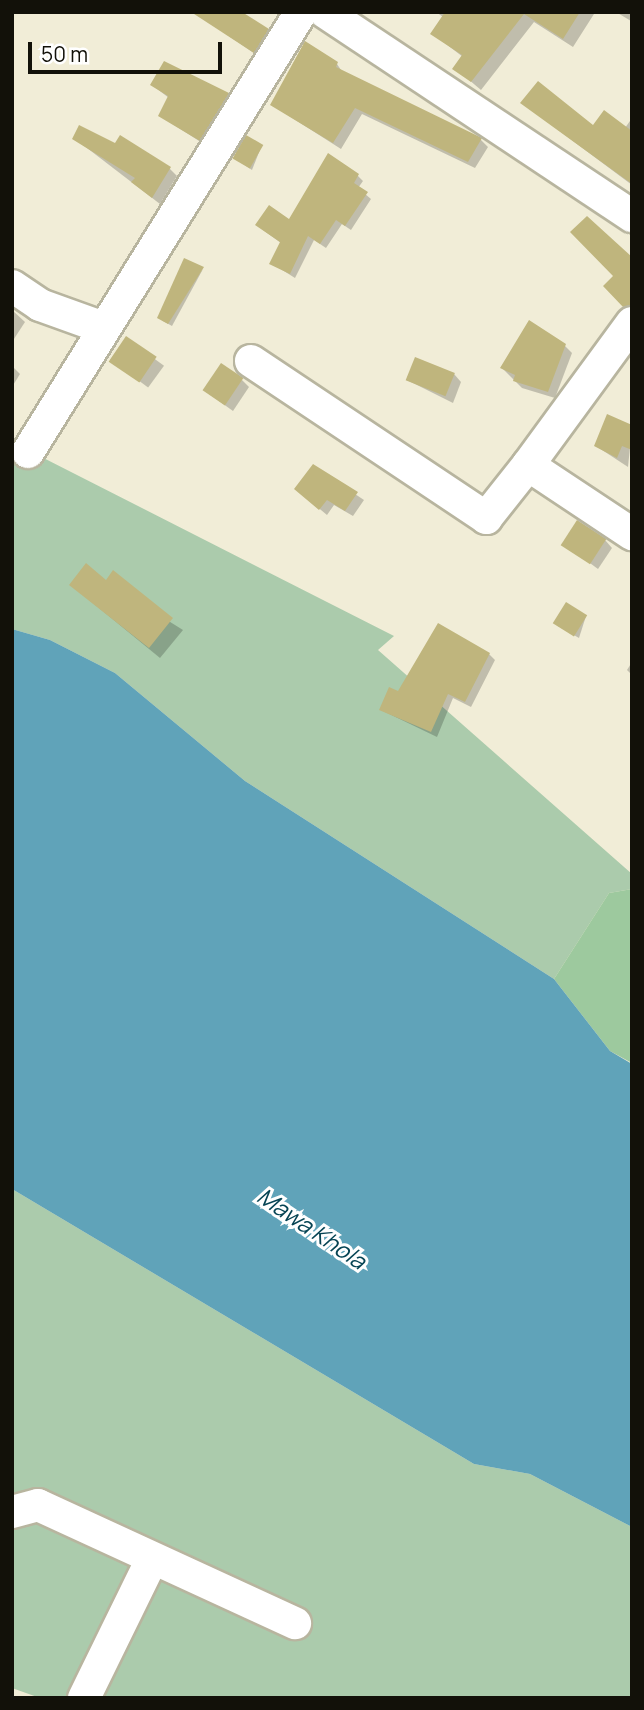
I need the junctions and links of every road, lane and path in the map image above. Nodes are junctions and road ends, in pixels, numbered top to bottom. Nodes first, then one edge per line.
1 (301, 12) edge
2 (325, 12) edge
3 (632, 216) edge
4 (12, 286) edge
5 (632, 323) edge
6 (104, 328) junction
7 (251, 361) dead end
8 (28, 452) dead end
9 (528, 465) junction
10 (632, 534) edge
11 (12, 1512) edge
12 (152, 1561) junction
13 (295, 1623) dead end
14 (84, 1698) edge

1 - 6 street
2 - 3 street
4 - 6 street
5 - 9 street
6 - 8 street
7 - 9 street
9 - 10 street
11 - 12 street
12 - 13 street
12 - 14 street

